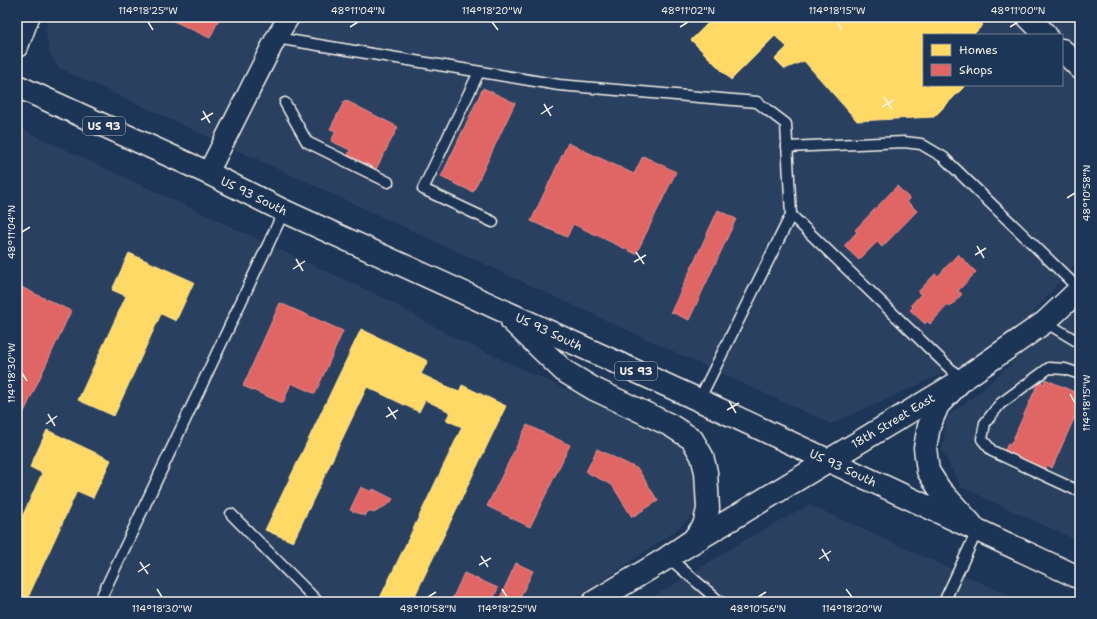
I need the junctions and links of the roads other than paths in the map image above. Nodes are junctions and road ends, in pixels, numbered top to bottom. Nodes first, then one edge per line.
1 (28, 17) edge
2 (289, 17) edge
3 (1028, 17) edge
4 (1045, 34) edge
5 (276, 38) junction
6 (17, 46) edge
7 (1063, 51) edge
8 (1080, 68) edge
9 (478, 72) junction
10 (17, 86) edge
11 (285, 103) dead end
12 (787, 147) junction
13 (208, 173) junction
14 (388, 182) dead end
15 (284, 211) junction
16 (791, 215) junction
17 (493, 222) dead end
18 (1080, 290) edge
19 (500, 309) junction
20 (1045, 322) junction
21 (1080, 343) edge
22 (1080, 374) edge
23 (962, 380) junction
24 (699, 400) junction
25 (826, 461) junction
26 (1080, 487) edge
27 (231, 514) dead end
28 (977, 531) junction
29 (668, 557) junction
30 (1080, 578) edge
31 (100, 602) edge
32 (318, 602) edge
33 (594, 602) edge
34 (720, 602) edge
35 (944, 602) edge

1 - 6 main road
2 - 5 street
3 - 4 main road
5 - 9 lane
5 - 13 street
7 - 8 main road
9 - 12 lane
9 - 17 lane
10 - 13 main road, US 93 South / US 93
11 - 14 lane
12 - 16 lane
12 - 18 lane
13 - 15 main road, US 93 South / US 93
15 - 19 main road, US 93 South / US 93
15 - 31 lane
16 - 23 lane
16 - 24 lane
18 - 20 main road, 18th Street East
19 - 24 main road, US 93 South / US 93
19 - 29 main road
20 - 21 lane
20 - 23 main road, 18th Street East
22 - 26 lane
23 - 25 main road, 18th Street East
23 - 28 main road
24 - 25 main road, US 93 South / US 93
25 - 28 main road, US 93 South / US 93
25 - 29 main road, 18th Street East
27 - 32 lane
28 - 30 main road, US 93 South / US 93
28 - 35 lane
29 - 33 main road, 18th Street East
29 - 34 lane

